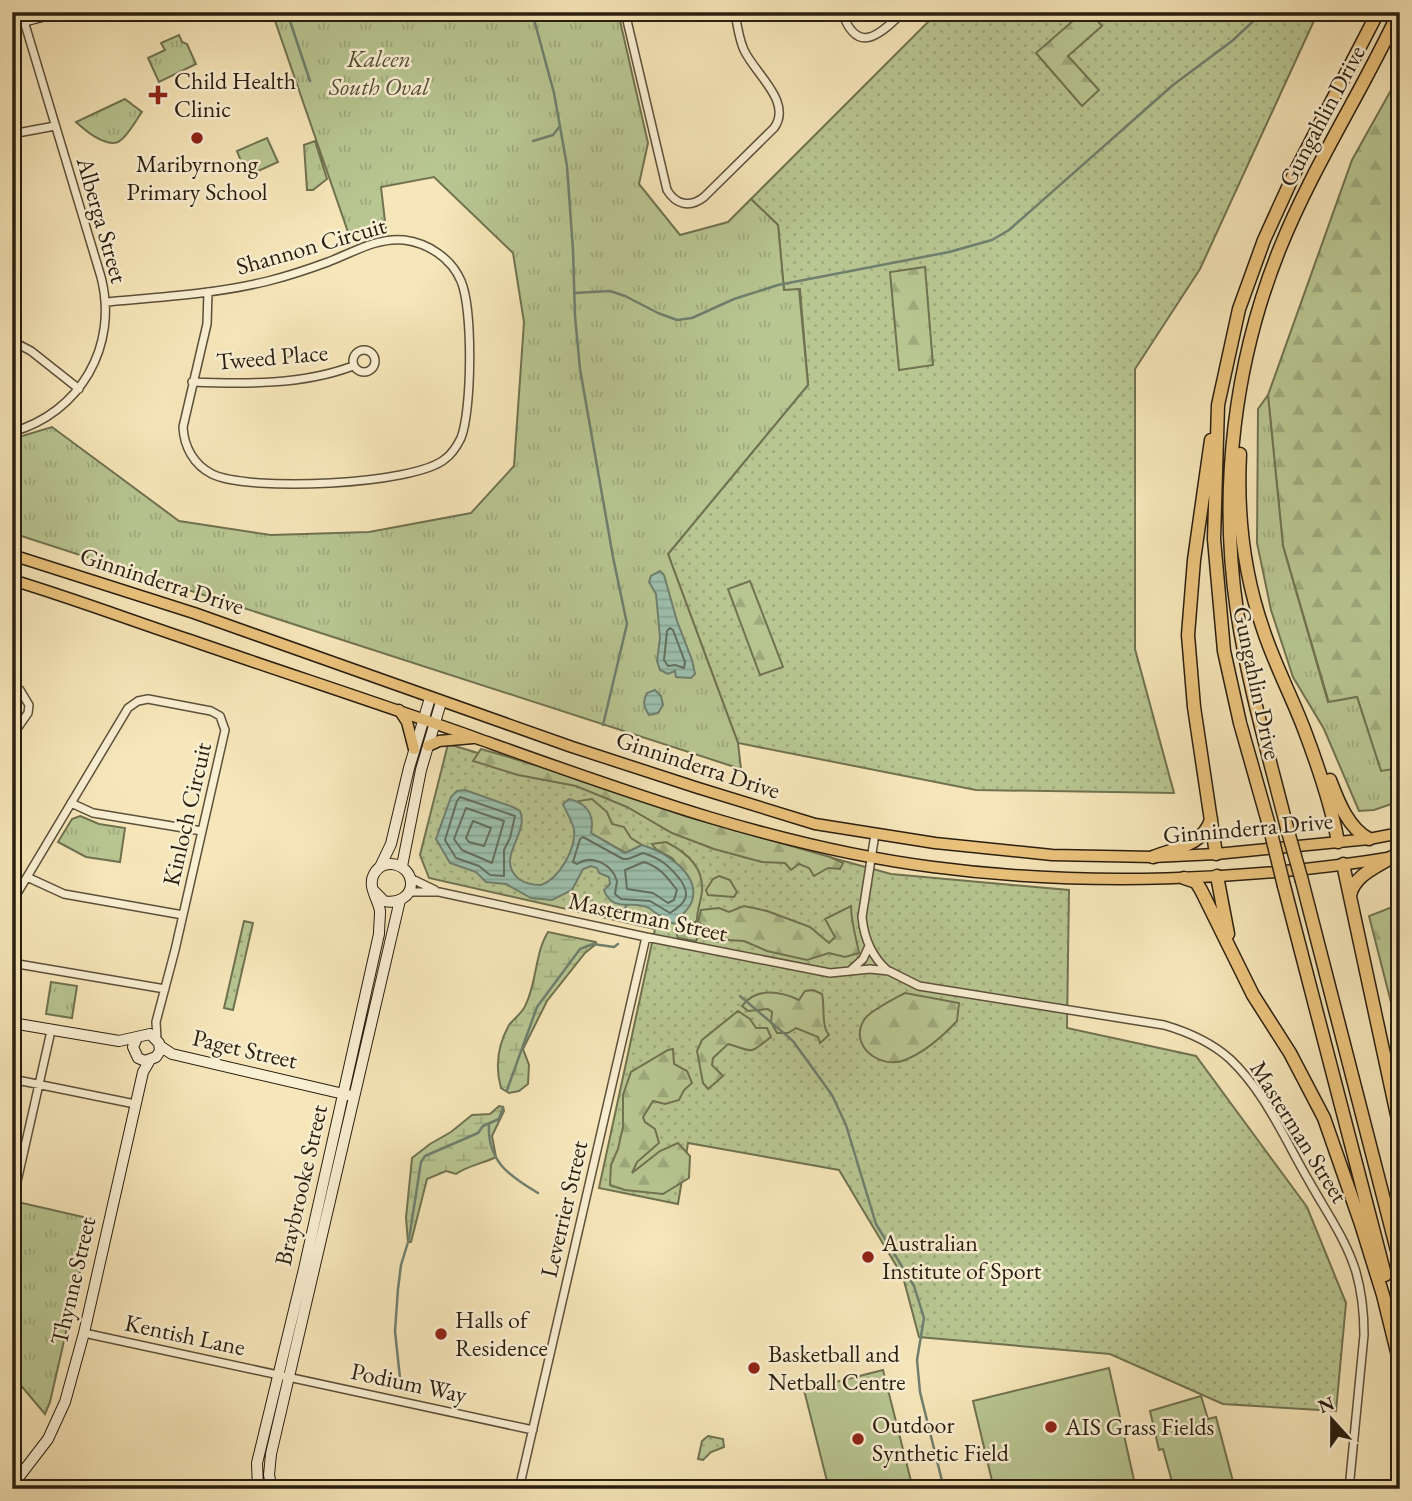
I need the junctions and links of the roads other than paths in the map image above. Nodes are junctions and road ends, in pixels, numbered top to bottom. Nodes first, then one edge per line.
1 (59, 12) edge
2 (625, 12) edge
3 (734, 12) edge
4 (842, 12) edge
5 (903, 12) edge
6 (1399, 12) edge
7 (1376, 16) edge
8 (24, 22) junction
9 (12, 24) edge
10 (55, 126) junction
11 (12, 134) edge
12 (208, 292) junction
13 (106, 302) junction
14 (12, 341) edge
15 (1250, 349) junction
16 (353, 366) dead end
17 (192, 382) junction
18 (79, 389) junction
19 (1218, 405) junction
20 (12, 432) edge
21 (12, 555) edge
22 (12, 580) edge
23 (12, 686) edge
24 (436, 700) junction
25 (399, 710) junction
26 (429, 721) junction
27 (1305, 730) junction
28 (12, 736) edge
29 (476, 738) junction
30 (428, 746) junction
31 (414, 750) junction
32 (71, 803) junction
33 (1211, 818) junction
34 (202, 831) junction
35 (875, 834) junction
36 (1400, 834) edge
37 (1369, 839) junction
38 (1338, 842) junction
39 (1216, 854) junction
40 (871, 856) junction
41 (1396, 856) edge
42 (1153, 857) junction
43 (1343, 864) junction
44 (402, 866) junction
45 (380, 867) junction
46 (1217, 876) junction
47 (27, 877) junction
48 (410, 878) junction
49 (1184, 878) junction
50 (373, 890) junction
51 (408, 892) junction
52 (439, 892) junction
53 (1350, 897) junction
54 (400, 901) junction
55 (12, 902) edge
56 (183, 915) junction
57 (646, 937) junction
58 (869, 946) junction
59 (1234, 958) junction
60 (12, 963) edge
61 (850, 970) junction
62 (889, 971) junction
63 (164, 989) junction
64 (156, 1022) junction
65 (12, 1023) edge
66 (51, 1031) junction
67 (141, 1036) junction
68 (119, 1041) junction
69 (158, 1042) junction
70 (172, 1054) junction
71 (136, 1055) junction
72 (153, 1059) junction
73 (142, 1072) junction
74 (12, 1079) edge
75 (39, 1084) junction
76 (347, 1093) junction
77 (135, 1104) junction
78 (1400, 1129) edge
79 (12, 1192) edge
80 (1400, 1262) edge
81 (84, 1333) junction
82 (1400, 1336) edge
83 (1400, 1364) edge
84 (283, 1376) junction
85 (533, 1430) junction
86 (12, 1486) edge
87 (258, 1489) edge
88 (272, 1489) edge
89 (519, 1489) edge
90 (1349, 1489) edge

1 - 8 street
2 - 3 street
4 - 5 street
6 - 15 highway, Gungahlin Drive
7 - 19 highway, Gungahlin Drive
8 - 9 street
8 - 10 street, Alberga Street
10 - 11 street
10 - 13 street, Alberga Street
12 - 13 street, Shannon Circuit
12 - 17 street, Shannon Circuit
12 - 17 street, Shannon Circuit
13 - 18 street, Alberga Street
14 - 18 street
15 - 27 highway
15 - 80 highway, Gungahlin Drive, bridge
16 - 17 street, Tweed Place
18 - 20 street, Alberga Street
19 - 33 highway
19 - 82 highway, Gungahlin Drive, bridge
21 - 24 main road, Ginninderra Drive
22 - 25 main road, Ginninderra Drive
23 - 28 street
24 - 26 street
24 - 35 main road, Ginninderra Drive
25 - 26 main road, Ginninderra Drive
25 - 31 main road
26 - 29 main road, Ginninderra Drive
26 - 30 street
26 - 31 street
27 - 37 highway
27 - 38 highway
29 - 30 main road
29 - 40 main road, Ginninderra Drive
30 - 44 street
31 - 45 street
32 - 34 street
32 - 34 street, Kinloch Circuit
32 - 47 street, Kinloch Circuit
33 - 39 highway
33 - 42 highway
34 - 56 street, Kinloch Circuit
35 - 40 street
35 - 42 main road, Ginninderra Drive
36 - 37 main road, Ginninderra Drive
37 - 38 main road, Ginninderra Drive
38 - 39 main road, Ginninderra Drive
38 - 43 main road
39 - 42 main road, Ginninderra Drive
39 - 46 main road
40 - 49 main road, Ginninderra Drive
40 - 58 street
41 - 43 main road, Ginninderra Drive
41 - 53 highway
43 - 46 main road, Ginninderra Drive
43 - 53 highway
44 - 45 street
44 - 48 street
45 - 50 street
46 - 49 main road, Ginninderra Drive
46 - 59 highway
47 - 55 street, Kinloch Circuit
47 - 56 street
48 - 51 street
48 - 52 street, Masterman Street
49 - 59 highway
50 - 54 street
50 - 76 street, Braybrooke Street
51 - 52 street, Masterman Street
51 - 54 street
52 - 57 street, Masterman Street
53 - 78 highway
54 - 76 street, Braybrooke Street
56 - 63 street, Kinloch Circuit
57 - 61 street, Masterman Street
57 - 85 street, Leverrier Street
58 - 61 street
58 - 62 street
59 - 83 highway
60 - 63 street
61 - 62 street, Masterman Street
62 - 90 street, Masterman Street
63 - 64 street, Kinloch Circuit
64 - 67 street, Kinloch Circuit
64 - 69 street, Kinloch Circuit
65 - 66 street
66 - 68 street
66 - 75 street
67 - 68 street
67 - 69 street, Paget Street
67 - 71 street
68 - 71 street
69 - 70 street, Paget Street
69 - 72 street, Thynne Street
70 - 72 street, Paget Street
70 - 76 street, Paget Street
71 - 72 street
71 - 73 street, Thynne Street
72 - 73 street, Thynne Street
73 - 77 street, Thynne Street
74 - 75 street
75 - 77 street
75 - 79 street
76 - 84 street, Braybrooke Street
77 - 81 street, Thynne Street
81 - 84 street, Kentish Lane
81 - 86 street, Thynne Street
84 - 85 street, Podium Way
84 - 87 street, Braybrooke Street
84 - 88 street, Braybrooke Street
85 - 89 street, Leverrier Street

